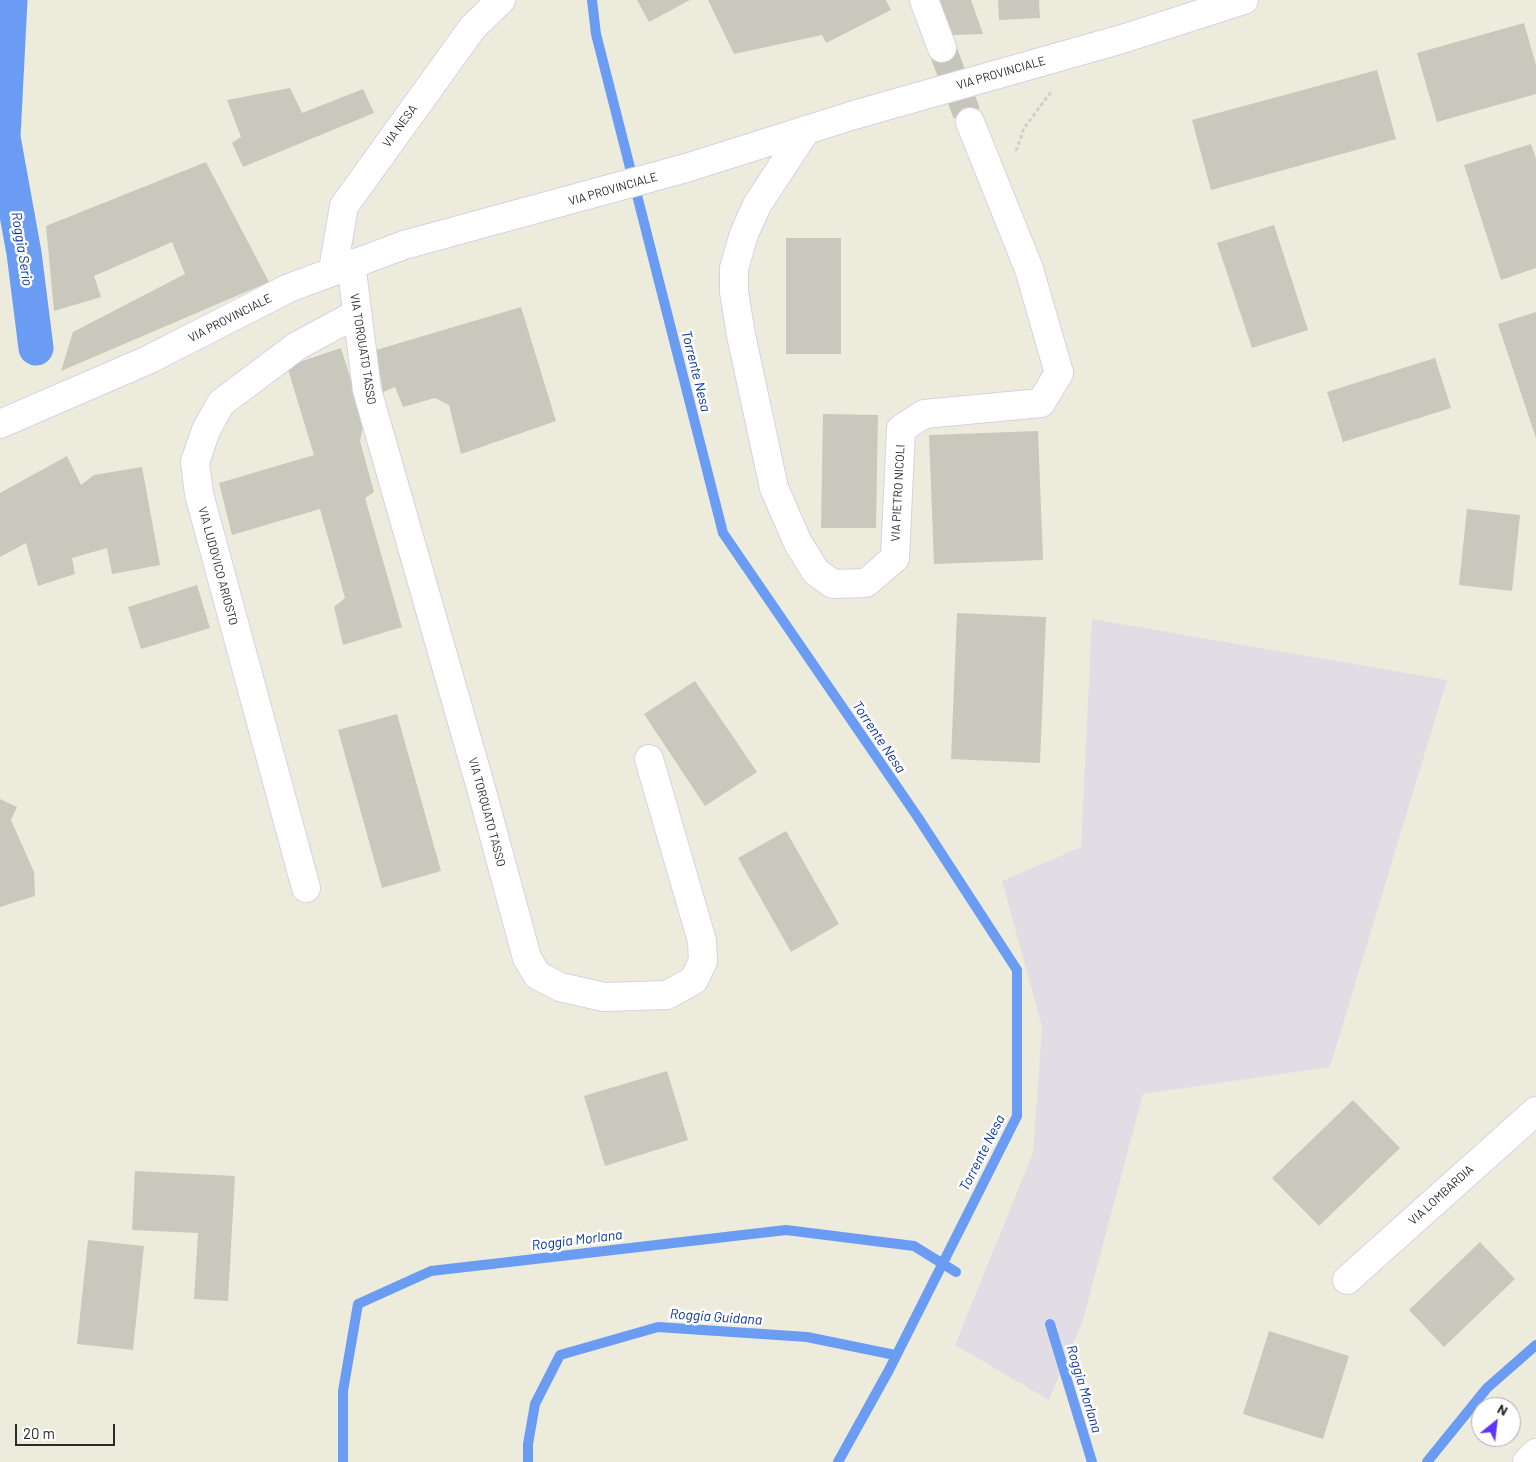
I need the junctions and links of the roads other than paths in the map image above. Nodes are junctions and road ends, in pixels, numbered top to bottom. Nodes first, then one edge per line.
1 (501, 0) edge
2 (924, 0) edge
3 (1244, 0) edge
4 (942, 48) tunnel mouth
5 (970, 122) tunnel mouth
6 (806, 130) junction
7 (342, 266) junction
8 (356, 314) junction
9 (0, 424) edge
10 (649, 758) dead end
11 (306, 888) dead end
12 (1536, 1111) edge
13 (1347, 1280) dead end
14 (1536, 1453) edge
15 (1527, 1462) edge

1 - 7 street, VIA NESA
2 - 4 street
3 - 6 street, VIA PROVINCIALE
5 - 6 street, VIA PIETRO NICOLI
6 - 7 street, VIA PROVINCIALE
7 - 8 street, VIA TORQUATO TASSO
7 - 9 street, VIA PROVINCIALE
8 - 10 street, VIA TORQUATO TASSO
8 - 11 street, VIA LUDOVICO ARIOSTO
12 - 13 street, VIA LOMBARDIA
14 - 15 street

